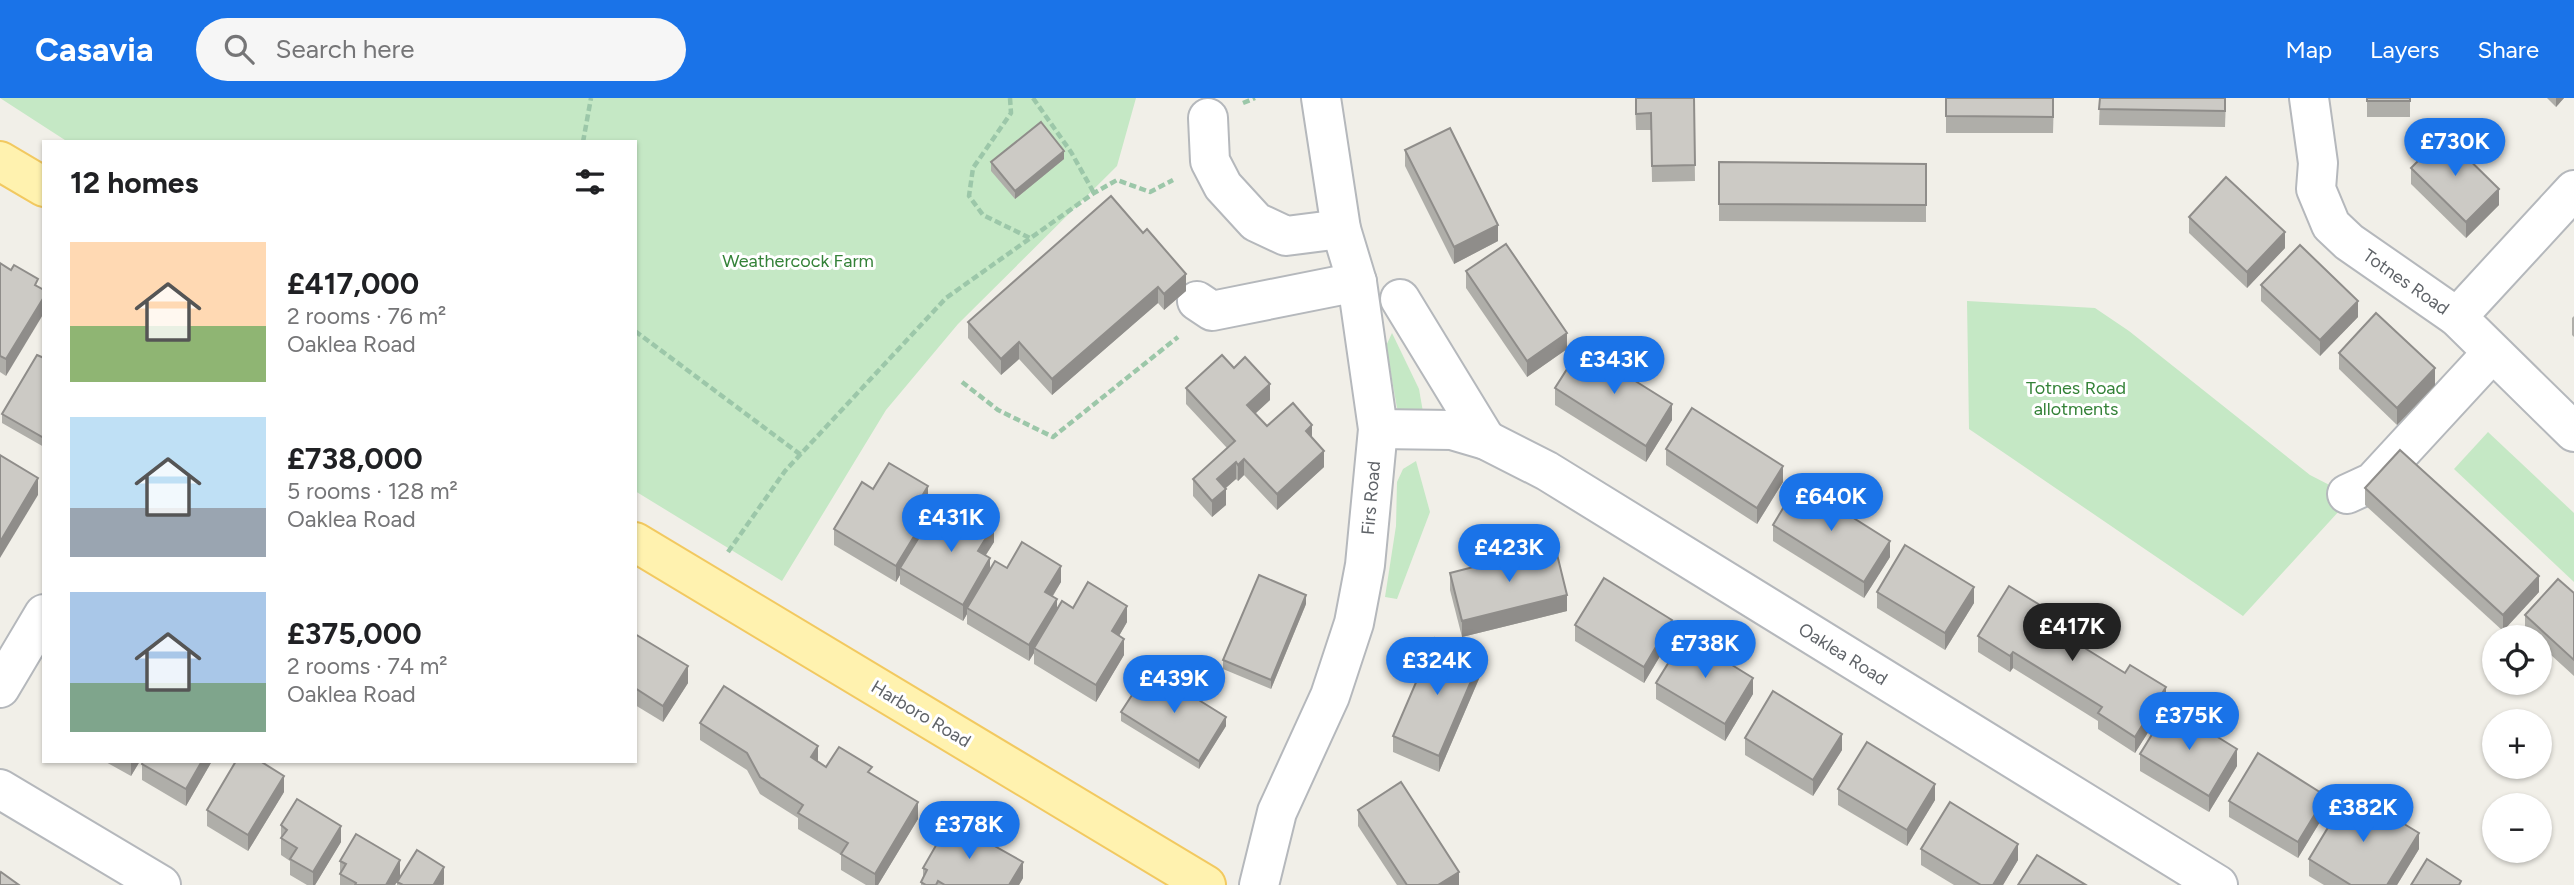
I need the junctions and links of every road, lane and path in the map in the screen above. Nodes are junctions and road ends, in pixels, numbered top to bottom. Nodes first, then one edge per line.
1 (592, 98) edge
2 (1010, 98) edge
3 (1033, 98) edge
4 (1321, 98) edge
5 (2309, 98) edge
6 (1208, 118) dead end
7 (583, 140) edge
8 (0, 161) edge
9 (1210, 161) junction
10 (42, 186) edge
11 (2574, 190) edge
12 (1094, 192) junction
13 (1341, 229) junction
14 (1032, 239) junction
15 (1357, 282) junction
16 (1401, 299) dead end
17 (1205, 306) joint
18 (2457, 317) junction
19 (637, 332) edge
20 (2492, 353) junction
21 (962, 382) dead end
22 (1378, 429) junction
23 (2574, 432) edge
24 (1486, 440) junction
25 (801, 454) junction
26 (2347, 494) dead end
27 (637, 543) edge
28 (707, 585) junction
29 (42, 617) edge
30 (0, 688) edge
31 (0, 789) edge
32 (161, 885) edge
33 (1206, 885) edge
34 (1259, 885) edge
35 (2218, 885) edge

1 - 7 path
2 - 14 path
3 - 12 path
4 - 13 street, Firs Road
5 - 18 street, Totnes Road
6 - 9 street
8 - 10 main road
9 - 12 path
9 - 13 street
11 - 18 street
12 - 14 path
13 - 15 street, Firs Road
14 - 25 path
15 - 17 street
15 - 22 street, Firs Road
16 - 24 street
17 - 21 path
18 - 20 street, Totnes Road
19 - 25 path
20 - 23 street, Totnes Road
20 - 26 street
22 - 24 street, Oaklea Road
22 - 34 street, Firs Road
24 - 35 street, Oaklea Road
25 - 28 path
27 - 28 main road, Harboro Road
28 - 33 main road, Harboro Road
29 - 30 street
31 - 32 street

